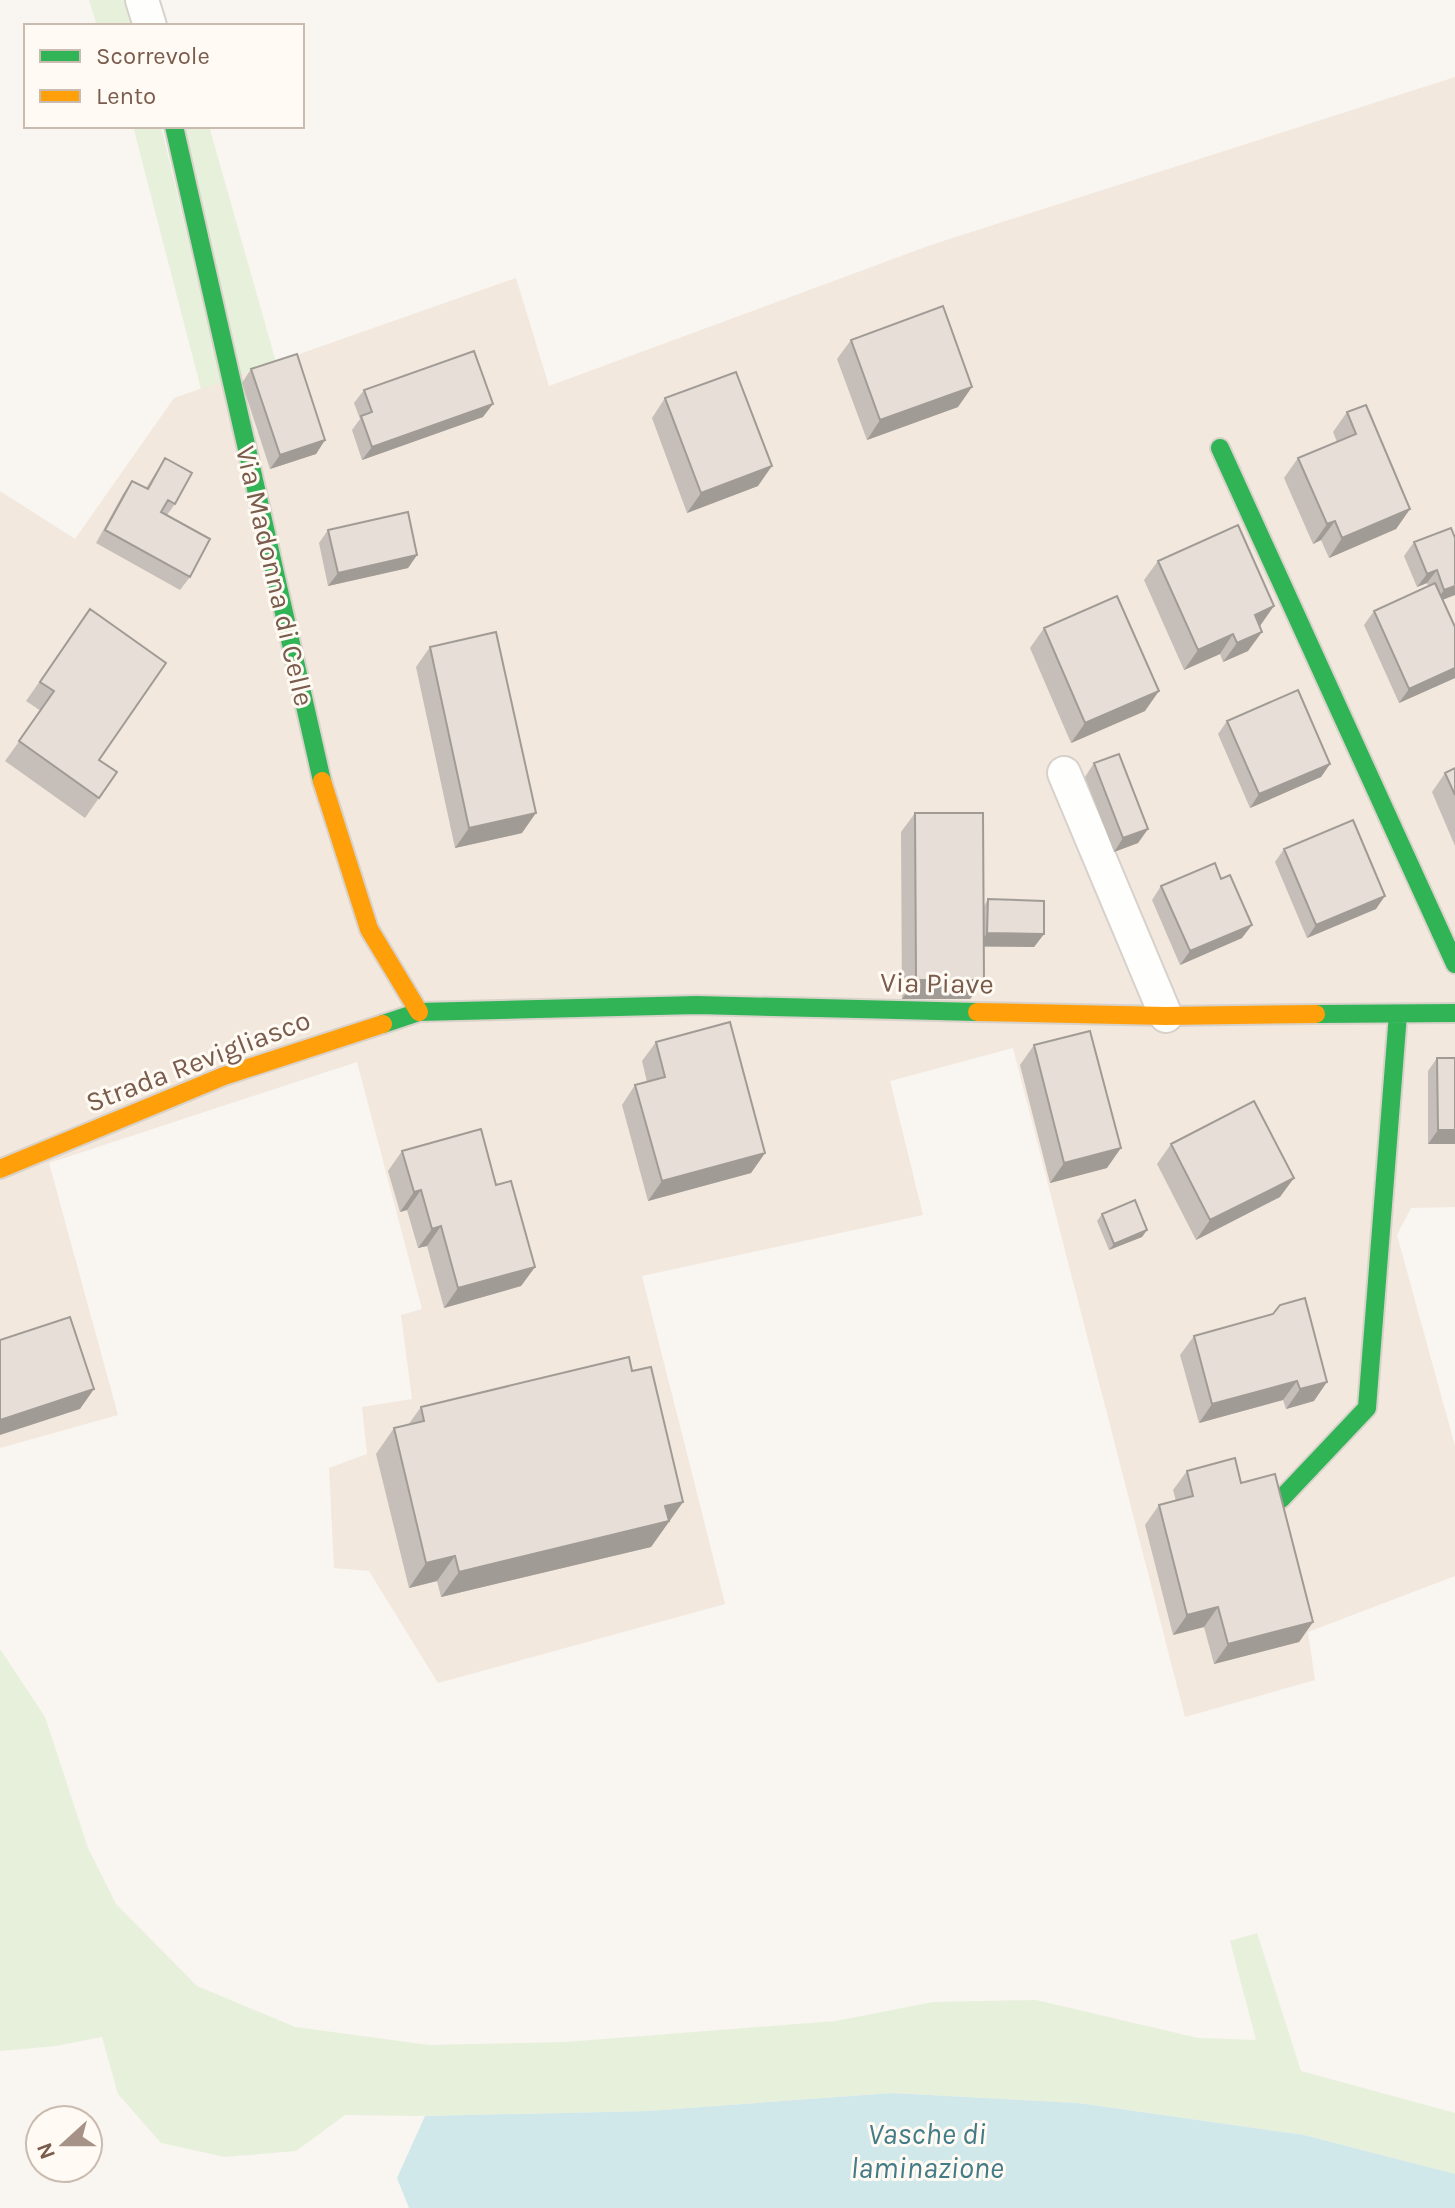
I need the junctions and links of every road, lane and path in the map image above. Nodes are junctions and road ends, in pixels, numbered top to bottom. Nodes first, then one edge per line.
1 (142, 0) edge
2 (149, 24) edge
3 (174, 128) edge
4 (1220, 448) dead end
5 (1064, 773) dead end
6 (1455, 964) edge
7 (419, 1012) junction
8 (1455, 1013) edge
9 (1398, 1014) junction
10 (1166, 1016) junction
11 (0, 1169) edge
12 (1281, 1499) edge

1 - 2 street
3 - 7 street, Via Madonna di Celle
4 - 6 street
5 - 10 street
7 - 10 street, Via Piave
7 - 11 street, Strada Revigliasco
8 - 9 street, Via Piave
9 - 10 street, Via Piave
9 - 12 street

